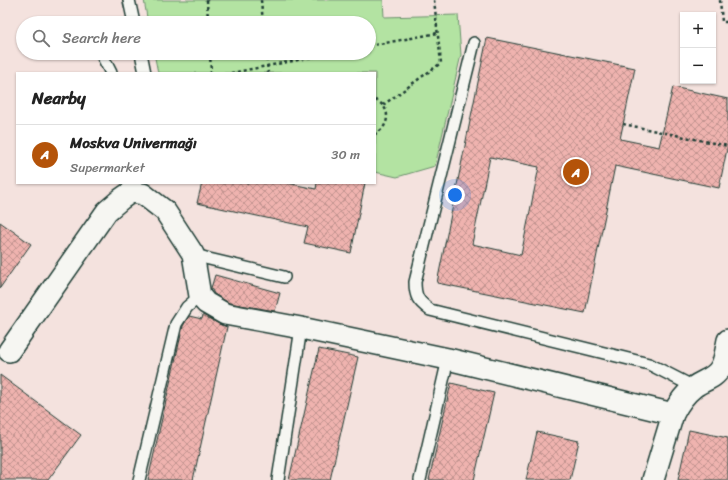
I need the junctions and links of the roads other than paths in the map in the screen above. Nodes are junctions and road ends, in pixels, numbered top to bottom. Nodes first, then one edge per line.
1 (129, 0) edge
2 (132, 16) edge
3 (474, 43) dead end
4 (104, 60) edge
5 (142, 60) edge
6 (110, 72) edge
7 (145, 72) edge
8 (132, 187) edge
9 (193, 254) junction
10 (284, 277) dead end
11 (200, 296) junction
12 (301, 328) junction
13 (728, 340) edge
14 (3, 353) edge
15 (448, 360) junction
16 (694, 387) junction
17 (673, 414) junction
18 (139, 480) edge
19 (278, 480) edge
20 (420, 480) edge
21 (653, 480) edge

1 - 2 lane
3 - 16 lane
4 - 6 lane
5 - 7 lane
8 - 9 street
8 - 14 street
9 - 10 lane
9 - 11 street
11 - 12 street
11 - 18 lane
12 - 15 street
12 - 19 lane
13 - 16 street
15 - 17 street
15 - 20 lane
16 - 17 street
17 - 21 street

